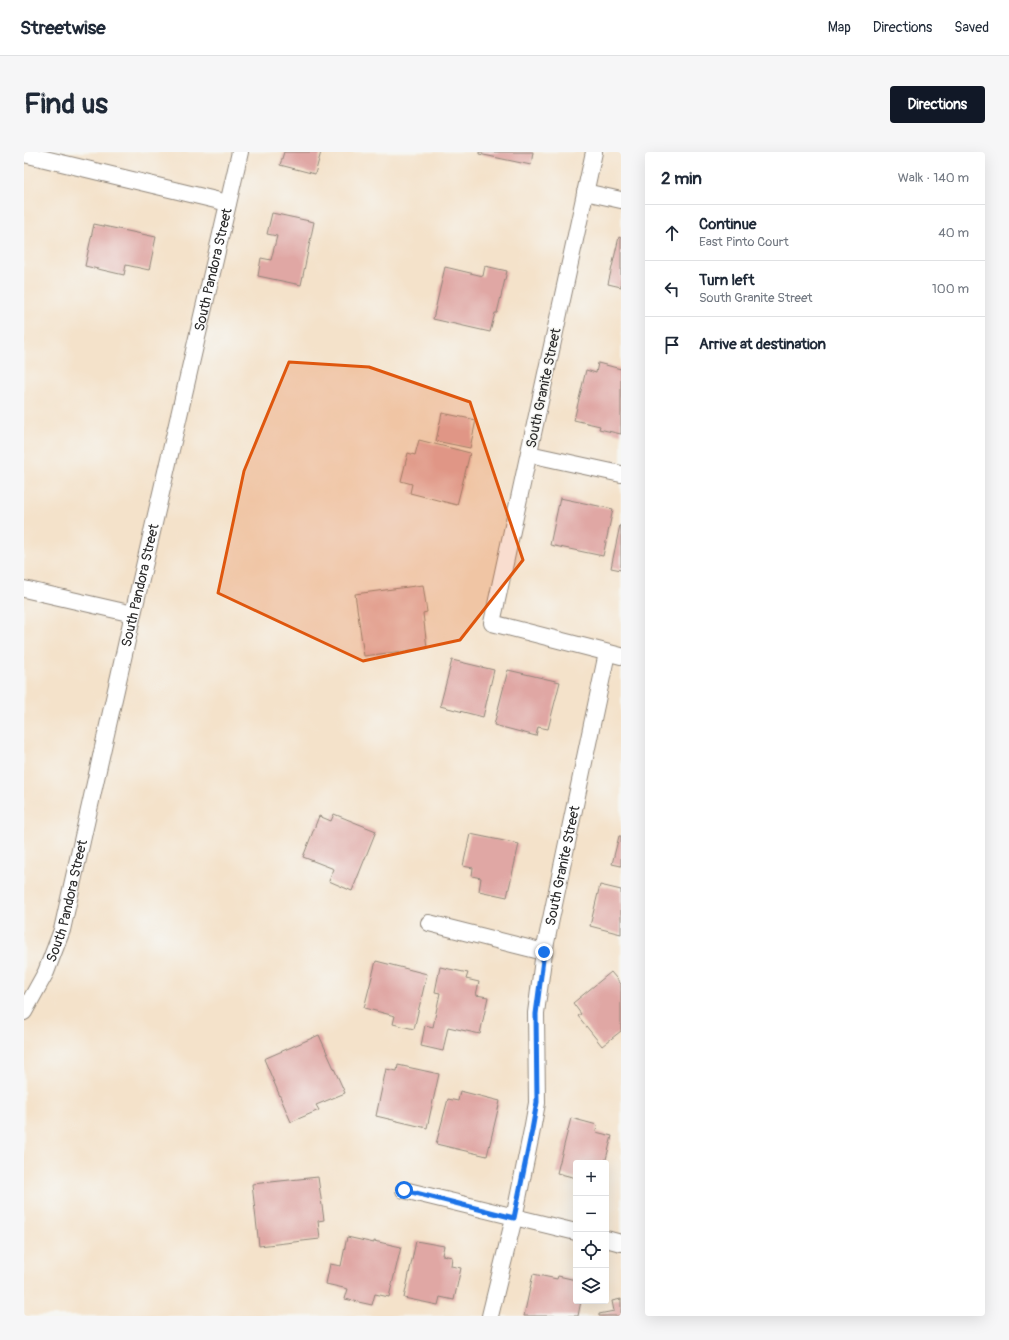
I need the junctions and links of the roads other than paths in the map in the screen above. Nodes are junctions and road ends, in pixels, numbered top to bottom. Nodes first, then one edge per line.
1 (240, 152) edge
2 (594, 152) edge
3 (24, 154) edge
4 (585, 192) junction
5 (621, 200) edge
6 (228, 203) junction
7 (529, 454) junction
8 (621, 474) edge
9 (24, 589) edge
10 (133, 614) junction
11 (614, 654) edge
12 (429, 923) dead end
13 (544, 952) junction
14 (24, 1012) edge
15 (404, 1190) dead end
16 (514, 1218) junction
17 (573, 1231) edge
18 (609, 1240) edge
19 (621, 1243) edge
20 (490, 1316) edge

1 - 6 street, South Pandora Street
2 - 4 street, South Granite Street
3 - 6 street
4 - 5 street
4 - 7 street, South Granite Street
6 - 10 street, South Pandora Street
7 - 8 street
7 - 11 street, South Granite Street
9 - 10 street
10 - 14 street, South Pandora Street
11 - 13 street, South Granite Street
12 - 13 street
13 - 16 street, South Granite Street
15 - 16 street
16 - 17 street
16 - 20 street, South Granite Street
18 - 19 street

